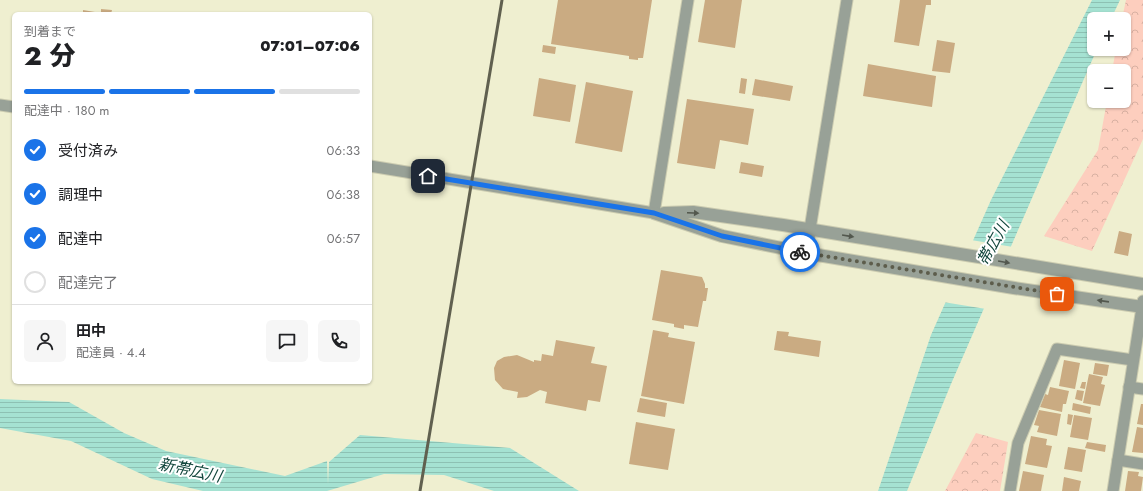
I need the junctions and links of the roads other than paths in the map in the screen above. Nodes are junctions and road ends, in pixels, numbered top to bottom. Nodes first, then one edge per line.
1 (688, 0) edge
2 (847, 0) edge
3 (0, 105) edge
4 (12, 107) edge
5 (372, 166) edge
6 (654, 213) junction
7 (810, 229) junction
8 (806, 253) junction
9 (1143, 284) edge
10 (1143, 305) edge
11 (1133, 360) junction
12 (1129, 387) junction
13 (1143, 389) edge
14 (1118, 460) junction
15 (1143, 464) edge
16 (1010, 491) edge
17 (1113, 491) edge

1 - 6 street
2 - 7 street
3 - 4 street
5 - 6 street
6 -> 7 street
6 - 8 street
7 - 8 street
7 -> 9 street
10 -> 8 street
10 - 11 street
11 - 12 street
11 - 16 street
12 - 13 street
12 - 14 street
14 - 15 street
14 - 17 street

